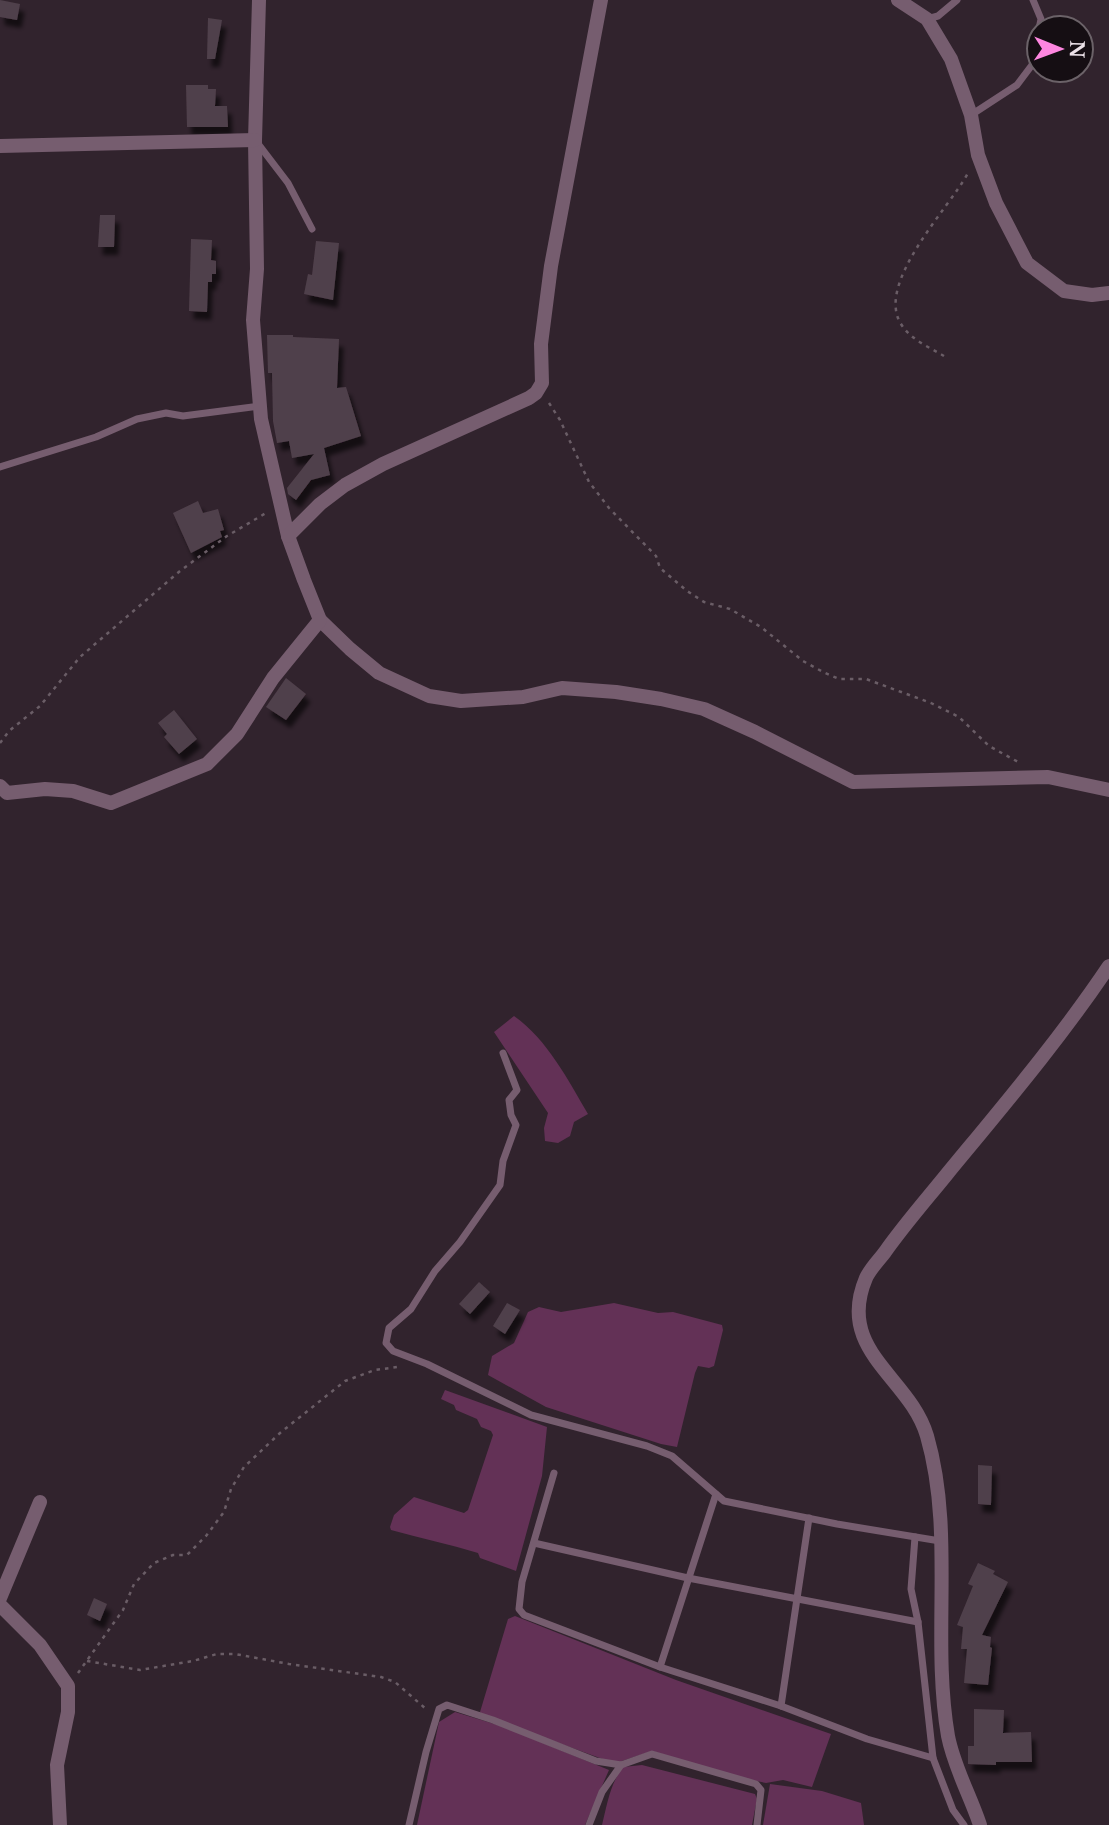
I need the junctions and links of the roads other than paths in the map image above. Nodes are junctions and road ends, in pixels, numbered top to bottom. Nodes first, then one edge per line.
1 (259, 0) edge
2 (601, 0) edge
3 (898, 0) edge
4 (957, 0) edge
5 (1033, 0) edge
6 (927, 19) junction
7 (971, 115) junction
8 (255, 140) junction
9 (0, 146) edge
10 (312, 229) dead end
11 (1109, 293) edge
12 (260, 407) junction
13 (0, 467) edge
14 (288, 537) junction
15 (320, 620) junction
16 (0, 786) edge
17 (1109, 790) edge
18 (1109, 966) edge
19 (503, 1052) dead end
20 (554, 1473) dead end
21 (716, 1494) junction
22 (40, 1502) dead end
23 (809, 1518) junction
24 (915, 1537) junction
25 (940, 1541) junction
26 (534, 1542) junction
27 (688, 1578) junction
28 (0, 1598) edge
29 (798, 1599) junction
30 (0, 1605) edge
31 (918, 1622) junction
32 (660, 1667) junction
33 (781, 1706) junction
34 (933, 1758) junction
35 (621, 1765) junction
36 (60, 1825) edge
37 (410, 1825) edge
38 (589, 1825) edge
39 (757, 1825) edge
40 (964, 1825) edge
41 (980, 1825) edge

1 - 8 street
2 - 14 street
3 - 6 street
4 - 6 lane
5 - 7 lane
6 - 7 street
7 - 11 street
8 - 9 street
8 - 10 lane
8 - 12 street
12 - 13 lane
12 - 14 street
14 - 15 street
15 - 16 street
15 - 17 street
18 - 25 street
19 - 21 lane
20 - 26 lane
21 - 23 lane
21 - 27 lane
22 - 28 street
23 - 24 lane
23 - 29 lane
24 - 25 lane
24 - 31 lane
25 - 41 street
26 - 27 lane
26 - 32 lane
27 - 29 lane
27 - 32 lane
29 - 31 lane
29 - 33 lane
30 - 36 street
31 - 34 lane
32 - 33 lane
33 - 34 lane
34 - 40 lane
35 - 37 lane
35 - 38 lane
35 - 39 lane

